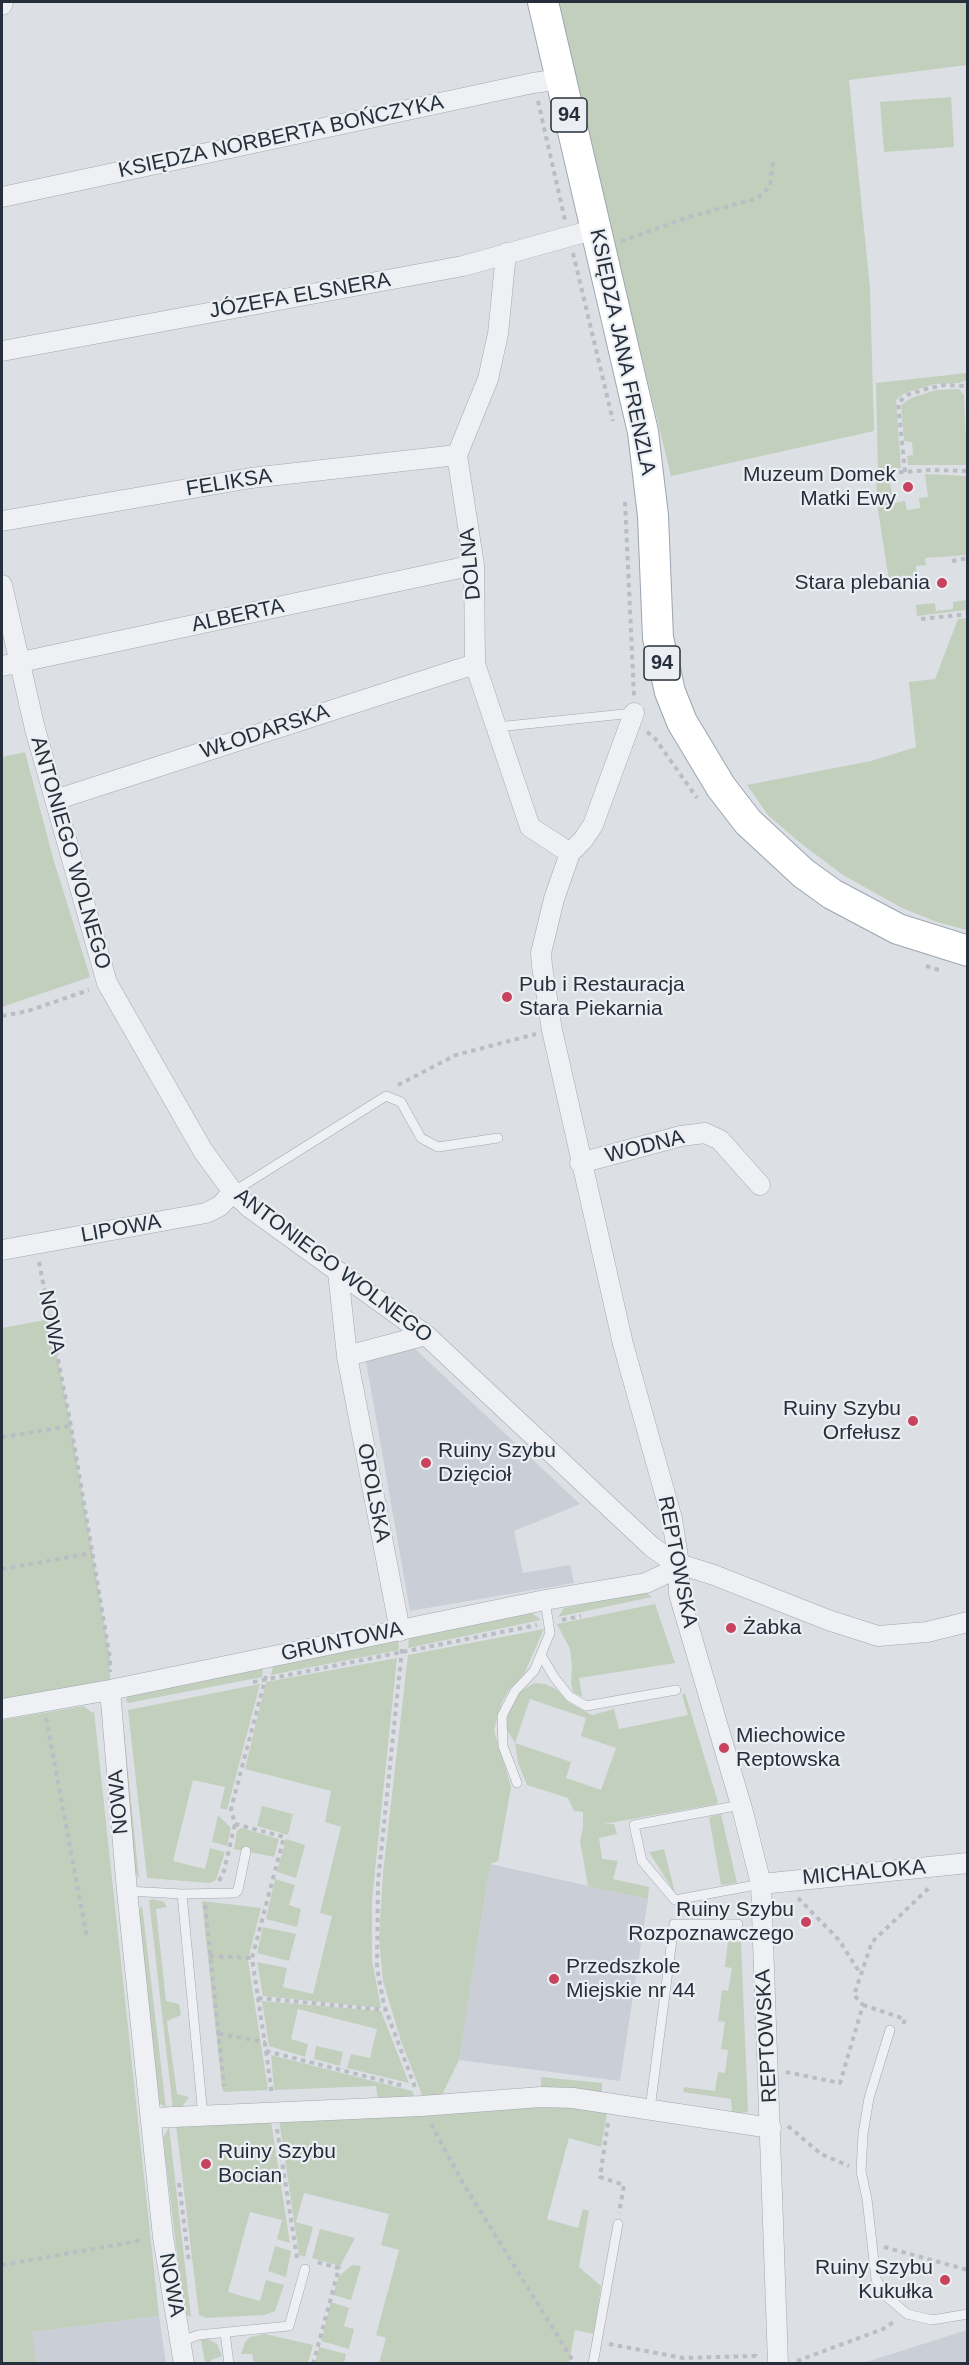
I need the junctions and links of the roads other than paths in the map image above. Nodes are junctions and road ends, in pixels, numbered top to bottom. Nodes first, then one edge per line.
1 (543, 2) edge
2 (561, 79) junction
3 (2, 196) edge
4 (598, 238) junction
5 (506, 253) junction
6 (2, 351) edge
7 (457, 455) junction
8 (2, 521) edge
9 (474, 565) junction
10 (2, 585) edge
11 (11, 664) edge
12 (475, 664) junction
13 (634, 713) joint
14 (496, 727) junction
15 (54, 800) junction
16 (570, 853) junction
17 (968, 951) edge
18 (498, 1138) dead end
19 (580, 1163) junction
20 (760, 1185) dead end
21 (232, 1192) junction
22 (2, 1250) edge
23 (338, 1272) junction
24 (426, 1335) junction
25 (347, 1356) junction
26 (679, 1564) junction
27 (545, 1600) junction
28 (968, 1622) edge
29 (400, 1630) junction
30 (541, 1655) junction
31 (110, 1690) junction
32 (676, 1690) dead end
33 (2, 1709) edge
34 (518, 1783) dead end
35 (741, 1805) junction
36 (246, 1851) dead end
37 (960, 1864) edge
38 (761, 1884) junction
39 (127, 1891) junction
40 (182, 1894) junction
41 (738, 1924) dead end
42 (890, 2030) dead end
43 (650, 2109) junction
44 (203, 2116) junction
45 (152, 2118) junction
46 (771, 2128) junction
47 (618, 2224) road end
48 (305, 2269) dead end
49 (968, 2314) edge
50 (225, 2332) junction
51 (180, 2342) junction
52 (184, 2364) edge
53 (229, 2364) edge
54 (593, 2364) edge
55 (778, 2364) edge

1 - 2 main road, KSIĘDZA JANA FRENZLA / 94
2 - 3 street, KSIĘDZA NORBERTA BOŃCZYKA
2 - 4 main road, KSIĘDZA JANA FRENZLA / 94
4 - 5 street, JÓZEFA ELSNERA
4 - 17 main road, KSIĘDZA JANA FRENZLA / 94
5 - 6 street, JÓZEFA ELSNERA
5 - 7 street
7 - 8 street, FELIKSA
7 - 9 street, DOLNA
9 - 11 street, ALBERTA
9 - 12 street, DOLNA
10 - 11 street, ANTONIEGO WOLNEGO
11 - 15 street, ANTONIEGO WOLNEGO
12 - 14 street, DOLNA
12 - 15 street, WŁODARSKA
13 - 14 lane
13 - 16 street, REPTOWSKA
14 - 16 street, DOLNA
15 - 21 street, ANTONIEGO WOLNEGO
16 - 19 street, REPTOWSKA
18 - 21 lane
19 - 20 street, WODNA
19 - 26 street, REPTOWSKA
21 - 22 street, LIPOWA
21 - 23 street, ANTONIEGO WOLNEGO
23 - 24 street, ANTONIEGO WOLNEGO
23 - 25 street, OPOLSKA
24 - 25 street
24 - 26 street, ANTONIEGO WOLNEGO
25 - 29 street, OPOLSKA
26 - 27 street, GRUNTOWA
26 - 28 street, ANTONIEGO WOLNEGO
26 - 35 street, REPTOWSKA
27 - 29 street, GRUNTOWA
27 - 30 lane
29 - 31 street, GRUNTOWA
30 - 32 lane
30 - 34 lane
31 - 33 street, GRUNTOWA
31 - 39 street, NOWA
35 - 38 street, REPTOWSKA
35 - 38 lane
36 - 40 lane
37 - 38 street, MICHALOKA
38 - 46 street, REPTOWSKA
39 - 40 lane
39 - 45 street, NOWA
40 - 44 lane
41 - 43 lane
42 - 49 lane
43 - 44 street
43 - 46 street
44 - 45 street
45 - 51 street, NOWA
46 - 55 street, REPTOWSKA
47 - 54 lane
48 - 50 lane
50 - 51 lane
50 - 53 lane
51 - 52 street, NOWA

